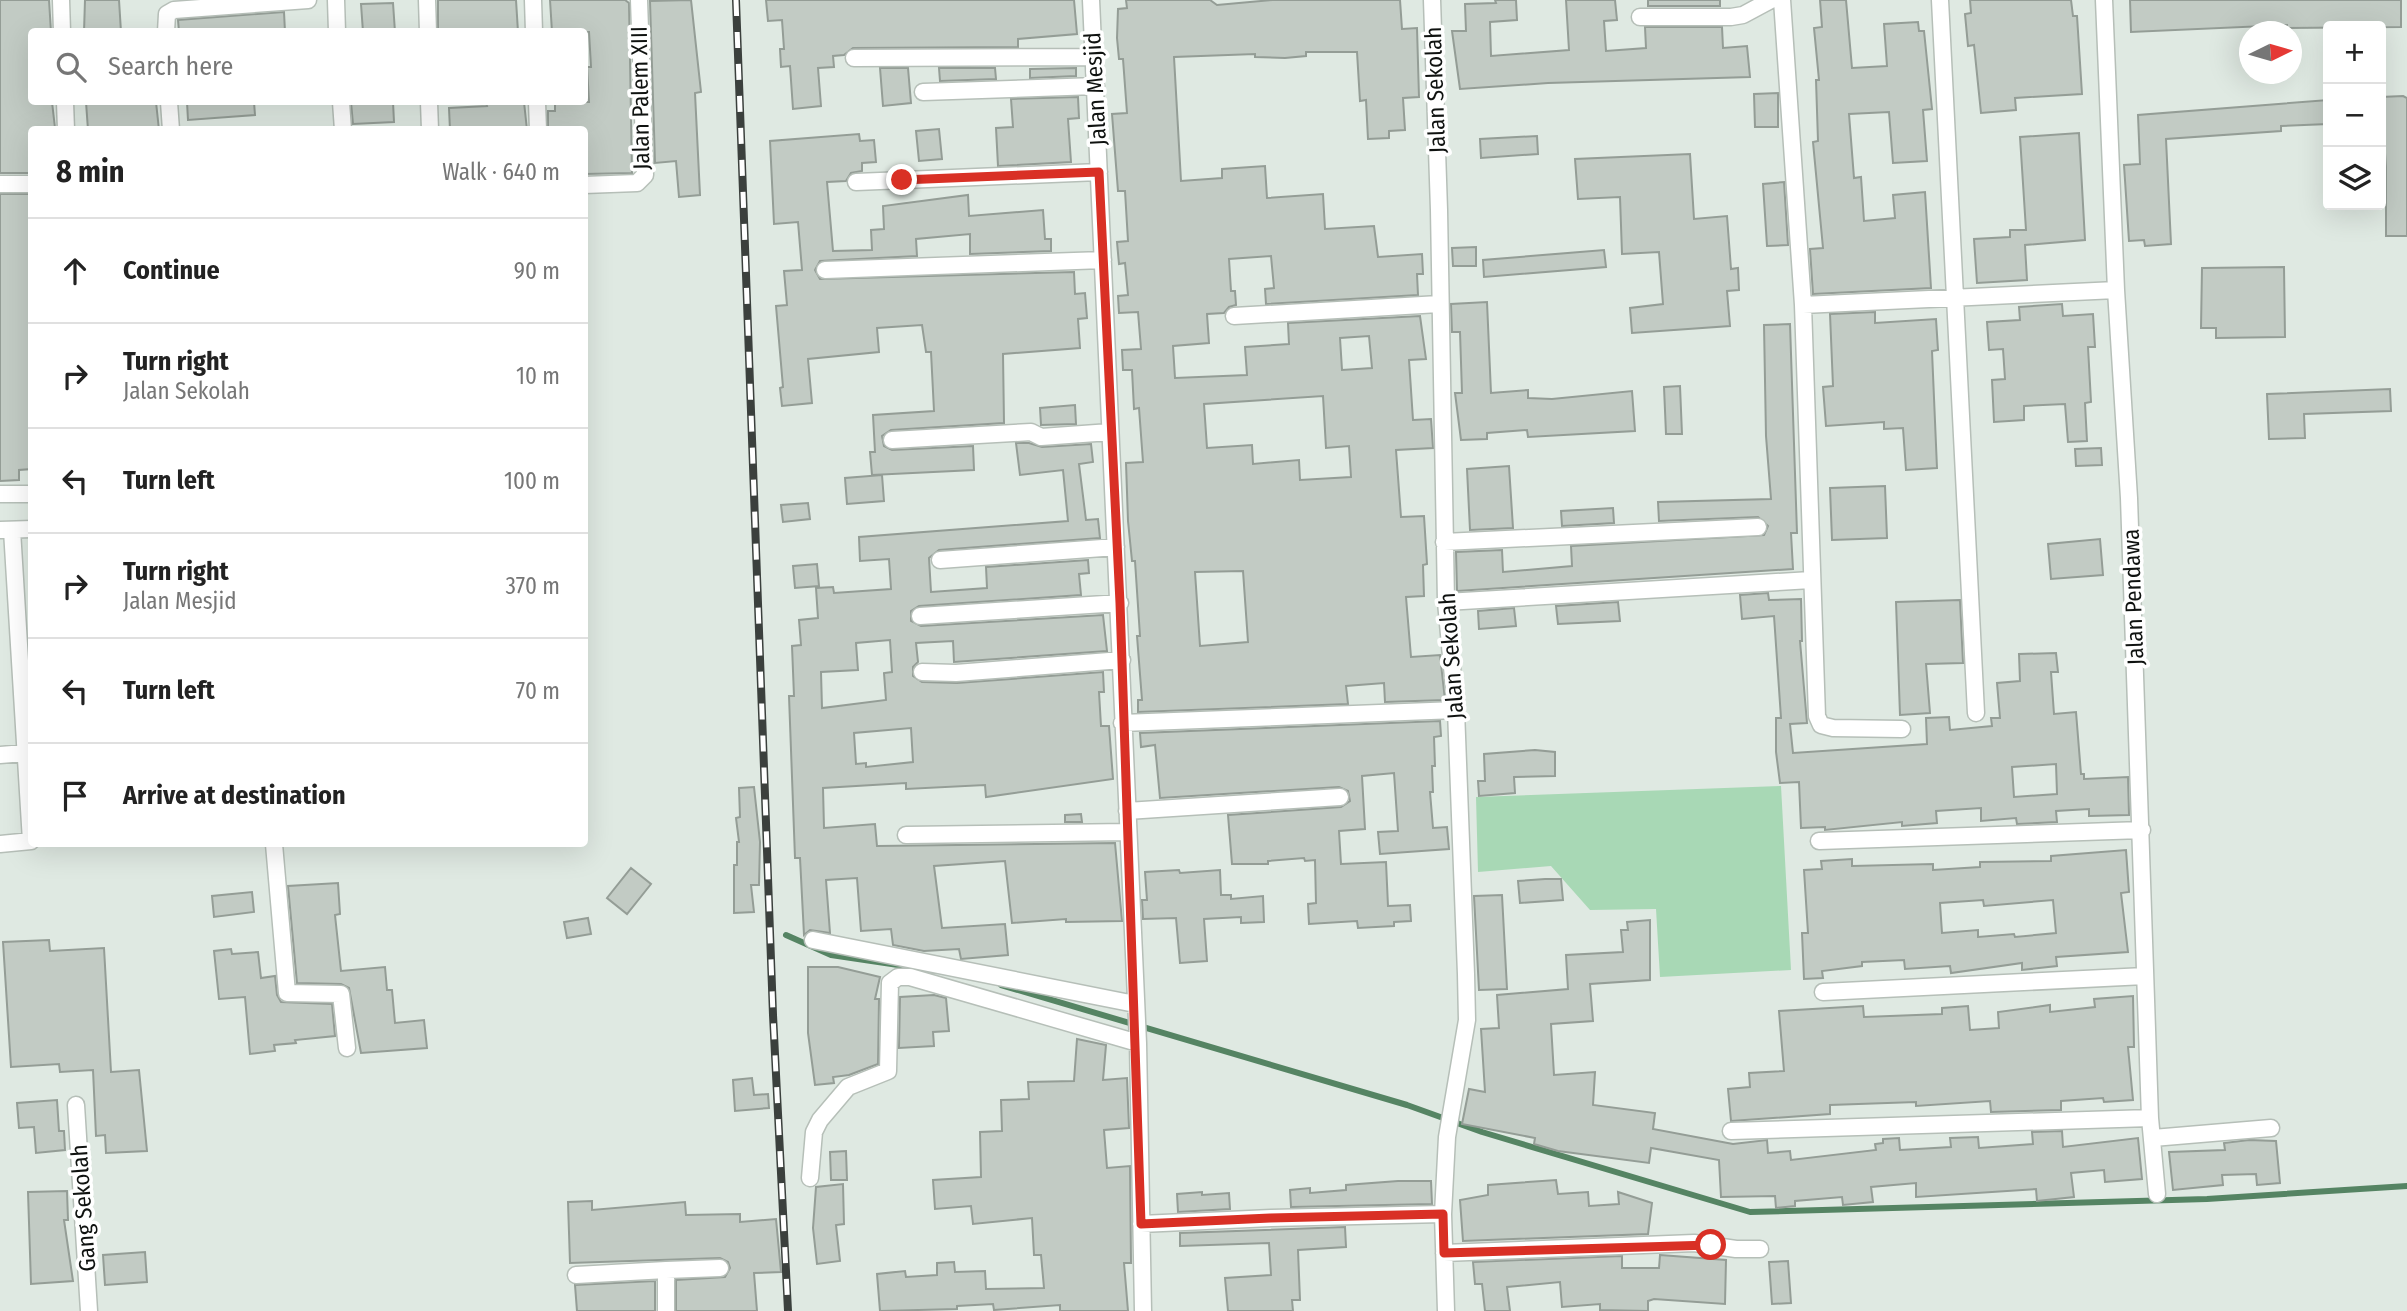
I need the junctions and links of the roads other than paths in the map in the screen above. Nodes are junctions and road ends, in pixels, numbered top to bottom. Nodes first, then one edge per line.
1 (61, 0) edge
2 (308, 0) edge
3 (336, 0) edge
4 (427, 0) edge
5 (533, 0) edge
6 (639, 0) edge
7 (1091, 0) edge
8 (1432, 0) edge
9 (1771, 0) edge
10 (1782, 0) edge
11 (1940, 0) edge
12 (2104, 0) edge
13 (1640, 17) dead end
14 (62, 28) edge
15 (166, 28) edge
16 (337, 28) edge
17 (428, 28) edge
18 (534, 28) edge
19 (1094, 57) junction
20 (854, 58) dead end
21 (1096, 86) junction
22 (923, 92) dead end
23 (65, 105) edge
24 (169, 105) edge
25 (341, 105) edge
26 (429, 105) edge
27 (537, 105) edge
28 (66, 126) edge
29 (171, 126) edge
30 (343, 126) edge
31 (430, 126) edge
32 (538, 126) edge
33 (1099, 172) junction
34 (856, 182) dead end
35 (0, 184) edge
36 (28, 184) edge
37 (588, 185) edge
38 (1103, 261) junction
39 (825, 270) dead end
40 (2116, 290) junction
41 (1954, 299) junction
42 (1439, 304) junction
43 (1803, 305) junction
44 (1234, 316) dead end
45 (1110, 432) junction
46 (892, 440) dead end
47 (0, 494) edge
48 (28, 494) edge
49 (1758, 527) dead end
50 (28, 529) edge
51 (6, 530) edge
52 (1444, 542) junction
53 (1116, 547) junction
54 (940, 560) dead end
55 (1811, 580) junction
56 (1446, 602) junction
57 (1120, 603) junction
58 (920, 616) dead end
59 (1122, 660) junction
60 (922, 672) dead end
61 (1456, 710) junction
62 (1976, 713) dead end
63 (1122, 723) junction
64 (1902, 729) dead end
65 (0, 755) edge
66 (27, 763) edge
67 (1340, 797) dead end
68 (1126, 811) junction
69 (2142, 830) junction
70 (1128, 832) junction
71 (906, 835) dead end
72 (28, 841) edge
73 (1819, 841) dead end
74 (0, 844) edge
75 (274, 847) edge
76 (813, 940) dead end
77 (2145, 976) junction
78 (1823, 992) dead end
79 (1135, 1008) junction
80 (1137, 1039) junction
81 (347, 1048) dead end
82 (76, 1105) dead end
83 (2150, 1118) junction
84 (2271, 1128) dead end
85 (1731, 1131) dead end
86 (2153, 1138) junction
87 (810, 1178) dead end
88 (2157, 1194) dead end
89 (1443, 1214) junction
90 (1141, 1224) junction
91 (1760, 1249) dead end
92 (1444, 1253) junction
93 (720, 1268) dead end
94 (666, 1270) junction
95 (576, 1275) dead end
96 (89, 1311) edge
97 (667, 1311) edge
98 (1143, 1311) edge
99 (1446, 1311) edge

1 - 14 street
2 - 15 street
3 - 16 street
4 - 17 street
5 - 18 street
6 - 37 street, Jalan Palem XIII
7 - 19 street, Jalan Mesjid
8 - 42 street, Jalan Sekolah
9 - 13 street
10 - 43 street
11 - 41 street
12 - 40 street, Jalan Pendawa
19 - 20 street
19 - 21 street, Jalan Mesjid
21 - 22 street
21 - 33 street, Jalan Mesjid
23 - 28 street
24 - 29 street
25 - 30 street
26 - 31 street
27 - 32 street
33 - 34 street
33 - 38 street, Jalan Mesjid
35 - 36 street
38 - 39 street
38 - 45 street, Jalan Mesjid
40 - 41 street
40 - 69 street, Jalan Pendawa
41 - 43 street
41 - 62 street
42 - 44 street
42 - 52 street, Jalan Sekolah
43 - 55 street
45 - 46 street
45 - 53 street, Jalan Mesjid
47 - 48 street
49 - 52 street
50 - 51 street
51 - 66 street
52 - 56 street, Jalan Sekolah
53 - 54 street
53 - 57 street, Jalan Mesjid
55 - 56 street
55 - 64 street
56 - 61 street, Jalan Sekolah
57 - 58 street
57 - 59 street, Jalan Mesjid
59 - 60 street
59 - 63 street, Jalan Mesjid
61 - 63 street
61 - 89 street, Jalan Sekolah
63 - 68 street, Jalan Mesjid
65 - 66 street
67 - 68 street
68 - 70 street, Jalan Mesjid
69 - 73 street
69 - 77 street, Jalan Pendawa
70 - 71 street
70 - 79 street, Jalan Mesjid
72 - 74 street
75 - 81 street
76 - 79 street
77 - 78 street
77 - 83 street, Jalan Pendawa
79 - 80 street, Jalan Mesjid
80 - 87 street
80 - 90 street, Jalan Mesjid
82 - 96 street, Gang Sekolah
83 - 85 street
83 - 86 street, Jalan Pendawa
84 - 86 street
86 - 88 street, Jalan Pendawa
89 - 90 street
89 - 92 street, Jalan Sekolah
90 - 98 street, Jalan Mesjid
91 - 92 street
92 - 99 street, Jalan Sekolah
93 - 94 street
94 - 95 street
94 - 97 street

